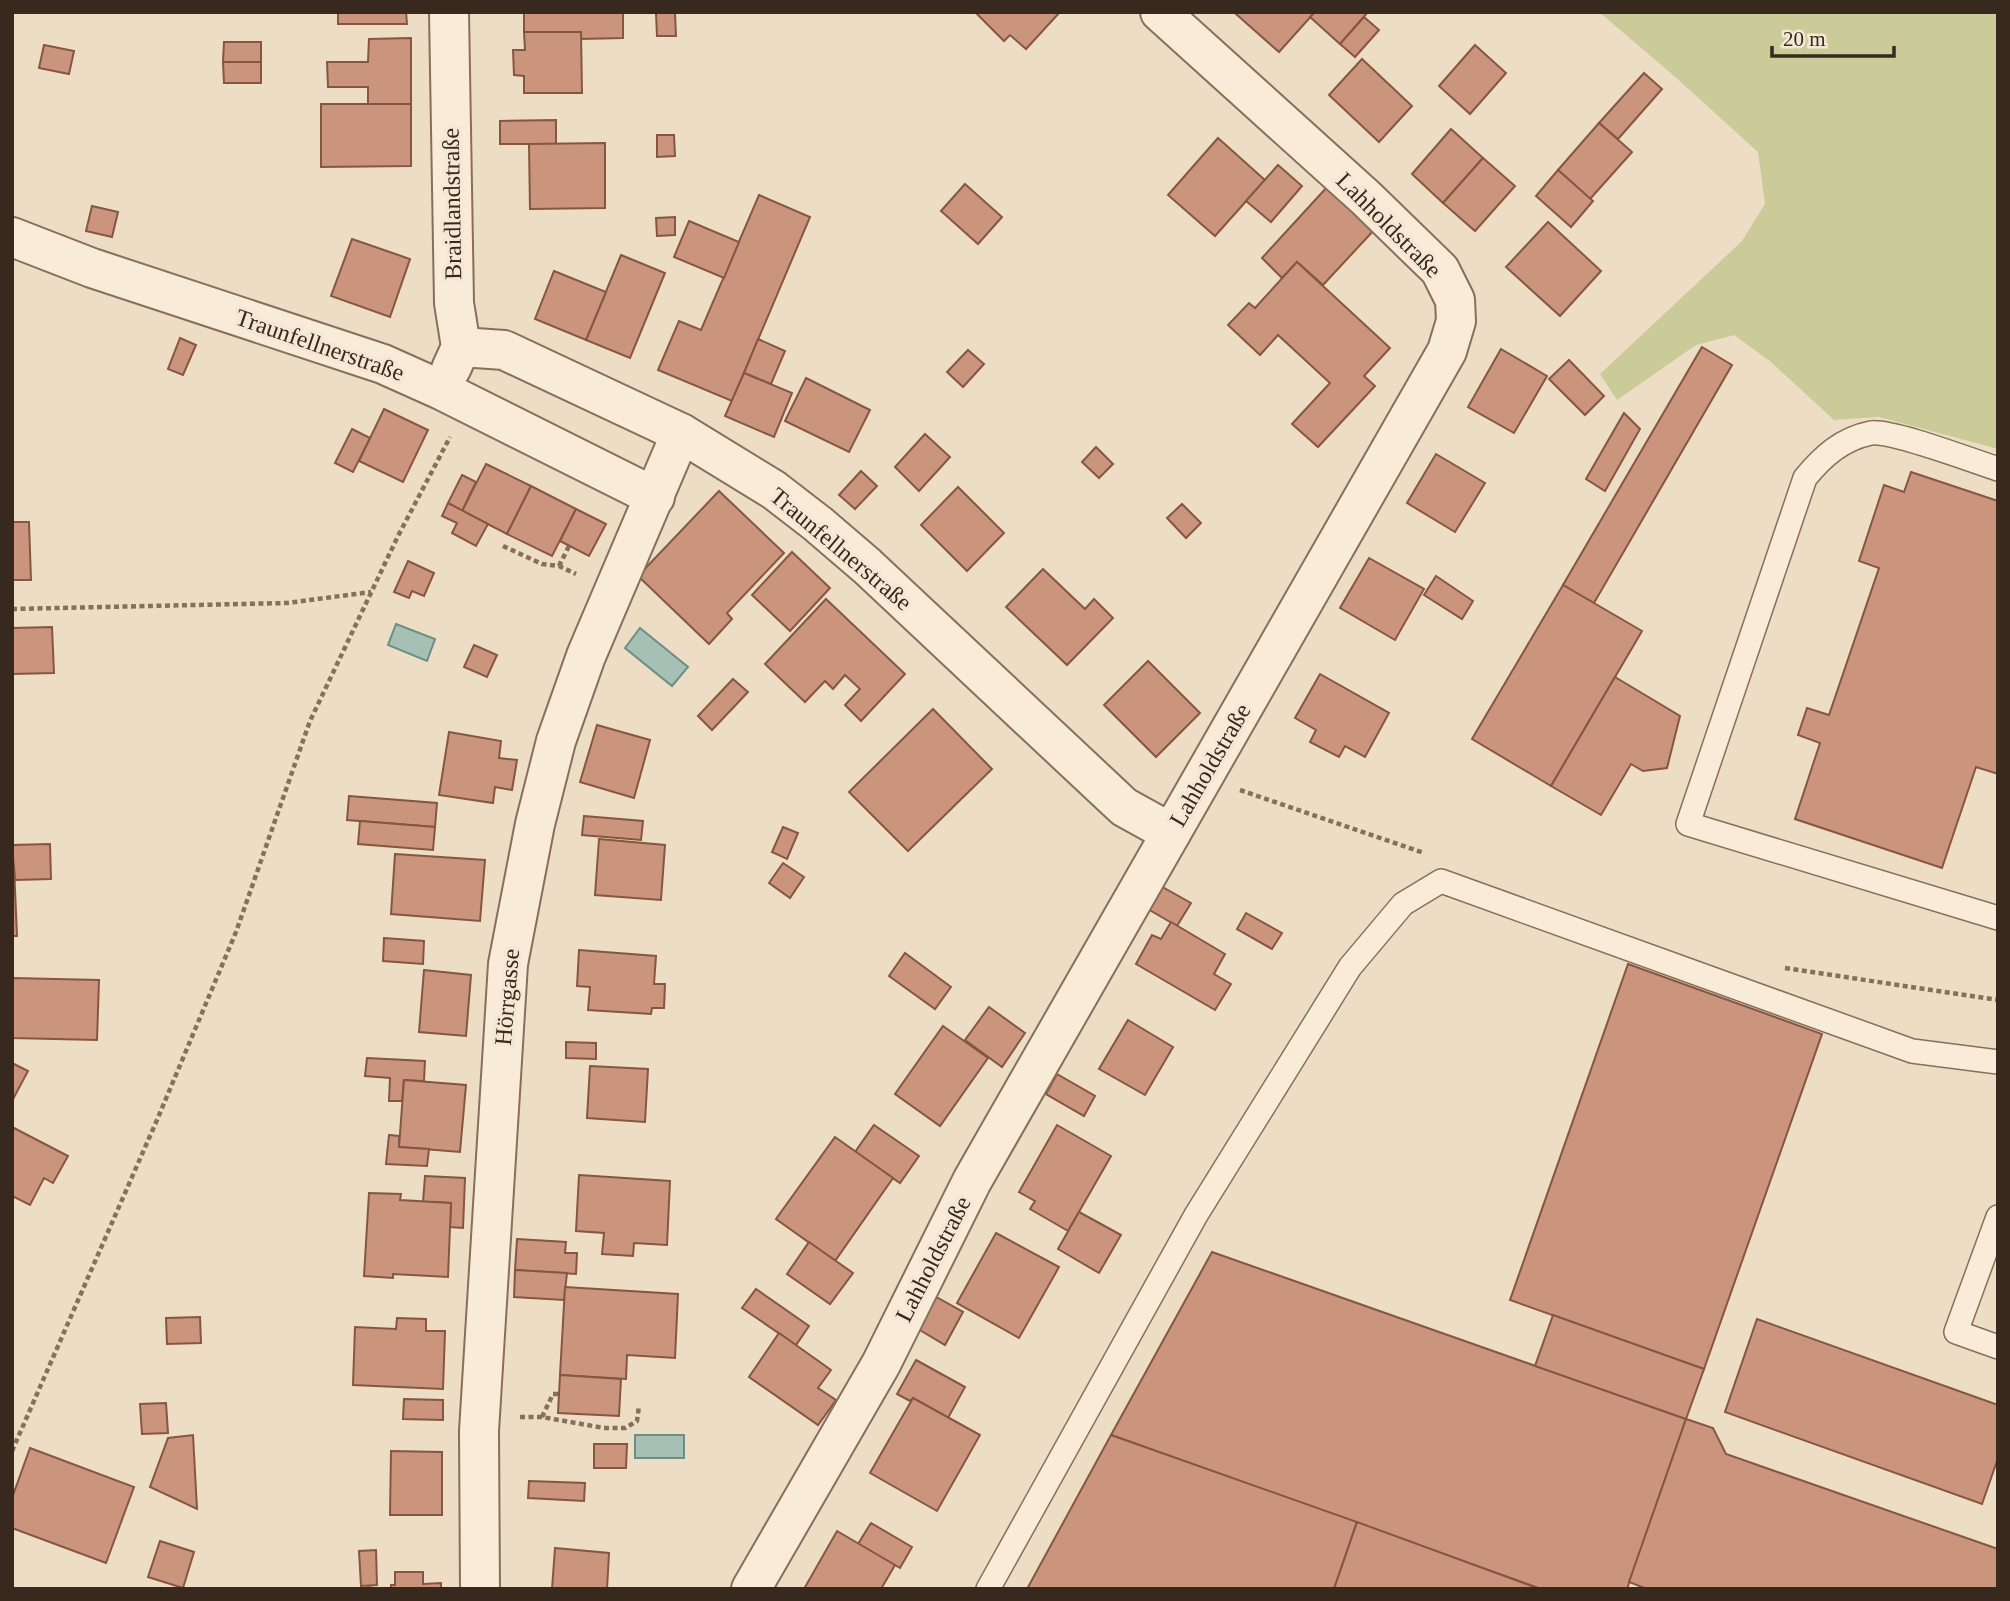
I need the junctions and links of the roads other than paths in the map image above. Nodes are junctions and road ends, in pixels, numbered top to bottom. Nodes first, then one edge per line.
1 (449, 12) edge
2 (1160, 12) edge
3 (12, 237) edge
4 (461, 347) junction
5 (441, 390) junction
6 (681, 433) junction
7 (1998, 469) edge
8 (655, 497) junction
9 (1171, 833) junction
10 (1998, 918) edge
11 (1998, 1062) edge
12 (1998, 1217) edge
13 (1998, 1347) edge
14 (480, 1589) edge
15 (751, 1589) edge
16 (988, 1589) edge

1 - 4 street, Braidlandstraße
2 - 9 street, Lahholdstraße
3 - 5 street, Traunfellnerstraße
4 - 5 street
4 - 6 street, Traunfellnerstraße
5 - 8 street, Traunfellnerstraße
6 - 8 street, Hörrgasse
6 - 9 street, Traunfellnerstraße
7 - 10 lane
8 - 14 street, Hörrgasse
9 - 15 street, Lahholdstraße
11 - 16 lane
12 - 13 lane

